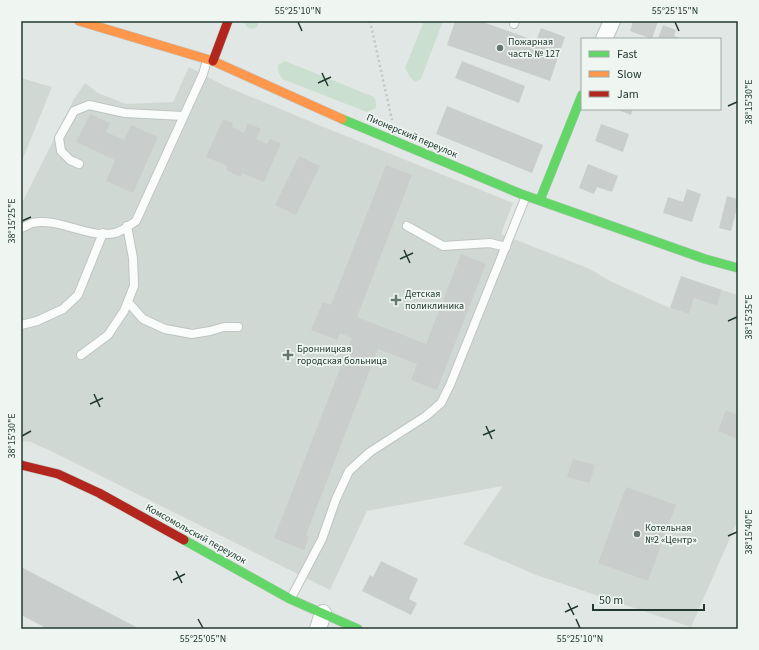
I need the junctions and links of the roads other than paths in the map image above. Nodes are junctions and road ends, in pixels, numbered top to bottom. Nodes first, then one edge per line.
1 (79, 21) edge
2 (228, 21) edge
3 (612, 21) edge
4 (604, 38) edge
5 (210, 60) junction
6 (581, 98) edge
7 (183, 116) junction
8 (79, 164) dead end
9 (526, 196) junction
10 (540, 200) junction
11 (127, 226) junction
12 (406, 226) dead end
13 (21, 228) edge
14 (103, 233) junction
15 (506, 247) junction
16 (738, 268) edge
17 (128, 302) junction
18 (21, 325) edge
19 (238, 327) dead end
20 (81, 355) dead end
21 (21, 465) edge
22 (290, 598) junction
23 (323, 613) junction
24 (318, 629) edge
25 (358, 629) edge

1 - 5 street, Пионерский переулок
2 - 5 street
3 - 4 street
5 - 7 lane
5 - 9 street, Пионерский переулок
6 - 10 street
7 - 8 lane
7 - 11 lane
9 - 10 street, Пионерский переулок
9 - 15 lane
10 - 16 street, Пионерский переулок
11 - 14 lane
11 - 17 lane
12 - 15 lane
13 - 14 lane
14 - 18 lane
15 - 22 lane
17 - 19 lane
17 - 20 lane
21 - 22 street, Комсомольский переулок
22 - 23 street, Комсомольский переулок
23 - 24 street
23 - 25 street, Комсомольский переулок

